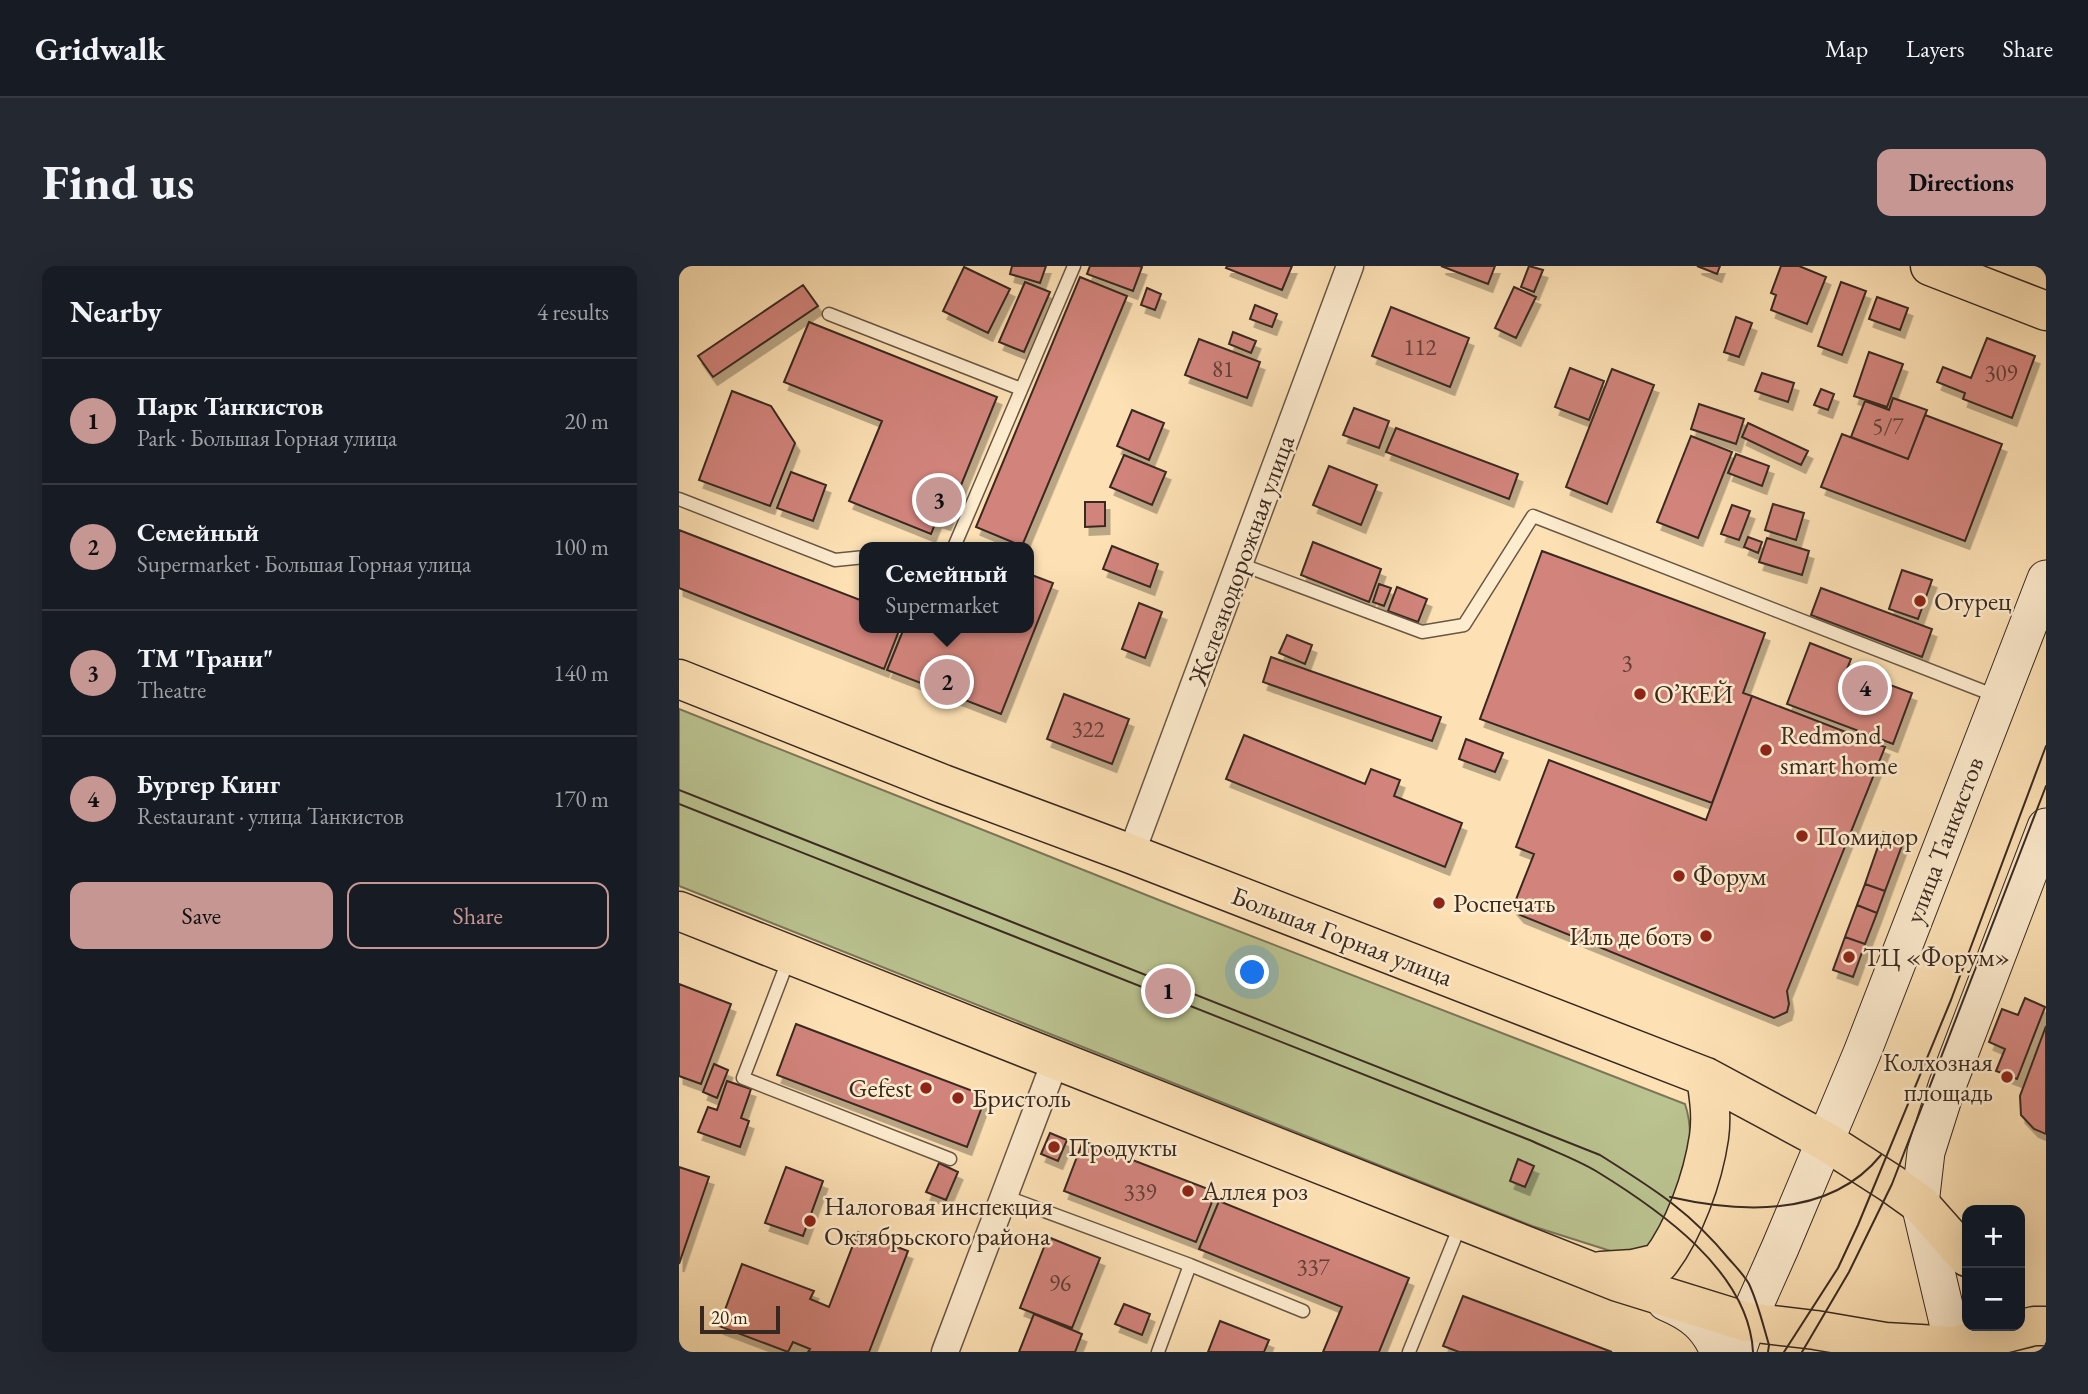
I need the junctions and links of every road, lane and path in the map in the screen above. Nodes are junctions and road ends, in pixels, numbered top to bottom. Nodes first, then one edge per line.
1 (1074, 266) edge
2 (1350, 266) edge
3 (1930, 266) edge
4 (2046, 311) edge
5 (829, 314) dead end
6 (1021, 389) junction
7 (679, 499) edge
8 (956, 542) edge
9 (859, 558) edge
10 (1240, 564) junction
11 (2046, 579) edge
12 (679, 678) edge
13 (1999, 697) junction
14 (2043, 841) edge
15 (1131, 854) junction
16 (679, 911) edge
17 (790, 954) junction
18 (1056, 1059) junction
19 (1706, 1077) junction
20 (1825, 1141) junction
21 (950, 1159) dead end
22 (1004, 1196) junction
23 (1920, 1204) junction
24 (1462, 1219) junction
25 (1962, 1251) edge
26 (1190, 1265) junction
27 (1607, 1277) junction
28 (2025, 1307) edge
29 (1303, 1311) dead end
30 (2046, 1326) edge
31 (1742, 1337) edge
32 (1955, 1349) edge
33 (945, 1352) edge
34 (1158, 1352) edge
35 (1409, 1352) edge
36 (1719, 1352) edge

1 - 6 lane
2 - 10 street, Железнодорожная улица
3 - 4 main road
5 - 6 lane
6 - 8 lane
7 - 9 lane
10 - 13 lane
10 - 15 street, Железнодорожная улица
11 - 13 main road, улица Танкистов
12 - 15 main road, Большая Горная улица
13 - 20 main road, улица Танкистов
14 - 23 main road
15 - 19 main road, Большая Горная улица
16 - 17 main road
17 - 18 main road
17 - 21 lane
18 - 22 street
18 - 24 main road
19 - 20 main road, Большая Горная улица
19 - 27 main road
20 - 23 main road, Большая Горная улица
20 - 31 main road, улица Танкистов
22 - 26 lane
22 - 33 street
23 - 25 main road, Большая Горная улица
23 - 32 main road
24 - 27 main road
24 - 35 lane
26 - 29 lane
26 - 34 lane
27 - 31 main road
27 - 36 main road
28 - 30 main road
30 - 32 main road
31 - 32 main road

